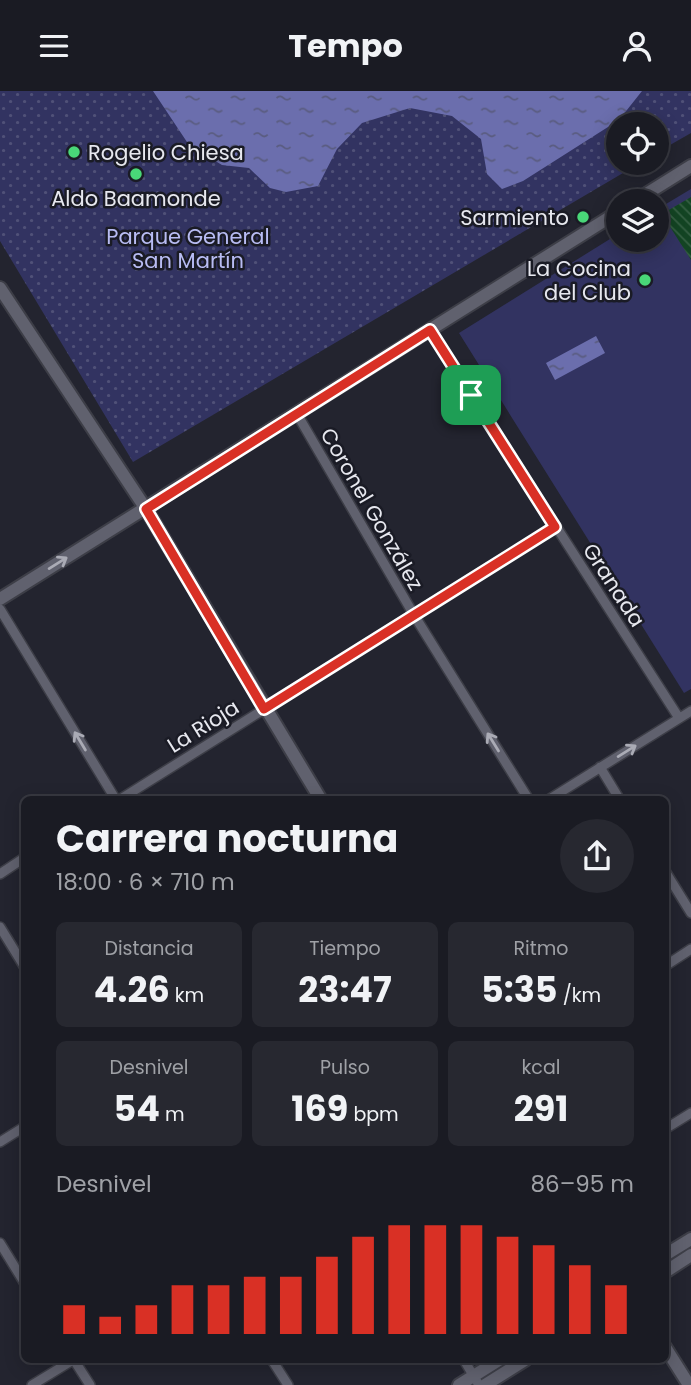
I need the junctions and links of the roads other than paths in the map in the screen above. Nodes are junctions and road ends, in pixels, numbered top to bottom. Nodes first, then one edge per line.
1 (691, 166) edge
2 (654, 189) edge
3 (606, 220) edge
4 (2, 296) edge
5 (430, 330) junction
6 (297, 414) junction
7 (146, 509) junction
8 (555, 527) junction
9 (0, 599) edge
10 (0, 609) edge
11 (414, 615) junction
12 (264, 709) junction
13 (691, 711) edge
14 (679, 718) junction
15 (600, 767) junction
16 (115, 796) edge
17 (123, 796) edge
18 (318, 796) edge
19 (527, 796) edge
20 (554, 796) edge
21 (618, 796) edge
22 (21, 860) edge
23 (0, 874) edge
24 (669, 877) edge
25 (691, 913) edge
26 (0, 927) edge
27 (691, 949) edge
28 (21, 961) edge
29 (669, 963) edge
30 (691, 1113) edge
31 (669, 1127) edge
32 (21, 1128) edge
33 (0, 1142) edge
34 (691, 1239) edge
35 (0, 1243) edge
36 (669, 1253) edge
37 (691, 1255) edge
38 (669, 1269) edge
39 (21, 1277) edge
40 (669, 1353) edge
41 (68, 1363) edge
42 (75, 1363) edge
43 (274, 1363) edge
44 (466, 1363) edge
45 (496, 1363) edge
46 (520, 1363) edge
47 (476, 1380) edge
48 (32, 1385) edge
49 (90, 1385) edge
50 (288, 1385) edge
51 (459, 1385) edge
52 (485, 1385) edge
53 (689, 1385) edge

1 - 2 main road
3 - 5 main road
4 - 7 main road
5 - 6 main road
5 - 8 street, Granada
6 - 7 main road
6 - 11 street, Coronel González
9 -> 7 main road
7 - 12 main road
8 - 11 street, La Rioja
8 - 14 street, Granada
16 -> 10 street
11 - 12 street, La Rioja
19 -> 11 street, Coronel González
12 - 17 street, La Rioja
12 - 18 main road
13 - 14 street
15 -> 14 street
15 - 20 street
15 - 21 street
22 - 23 street
24 - 25 street
26 - 28 street
27 - 29 street
30 - 31 street
32 - 33 street
34 - 36 main road
35 - 39 street
37 - 38 main road
40 - 53 main road
41 - 48 street
42 - 49 street
43 - 50 street
44 - 47 street
45 - 47 main road
46 - 52 main road
47 - 51 main road

